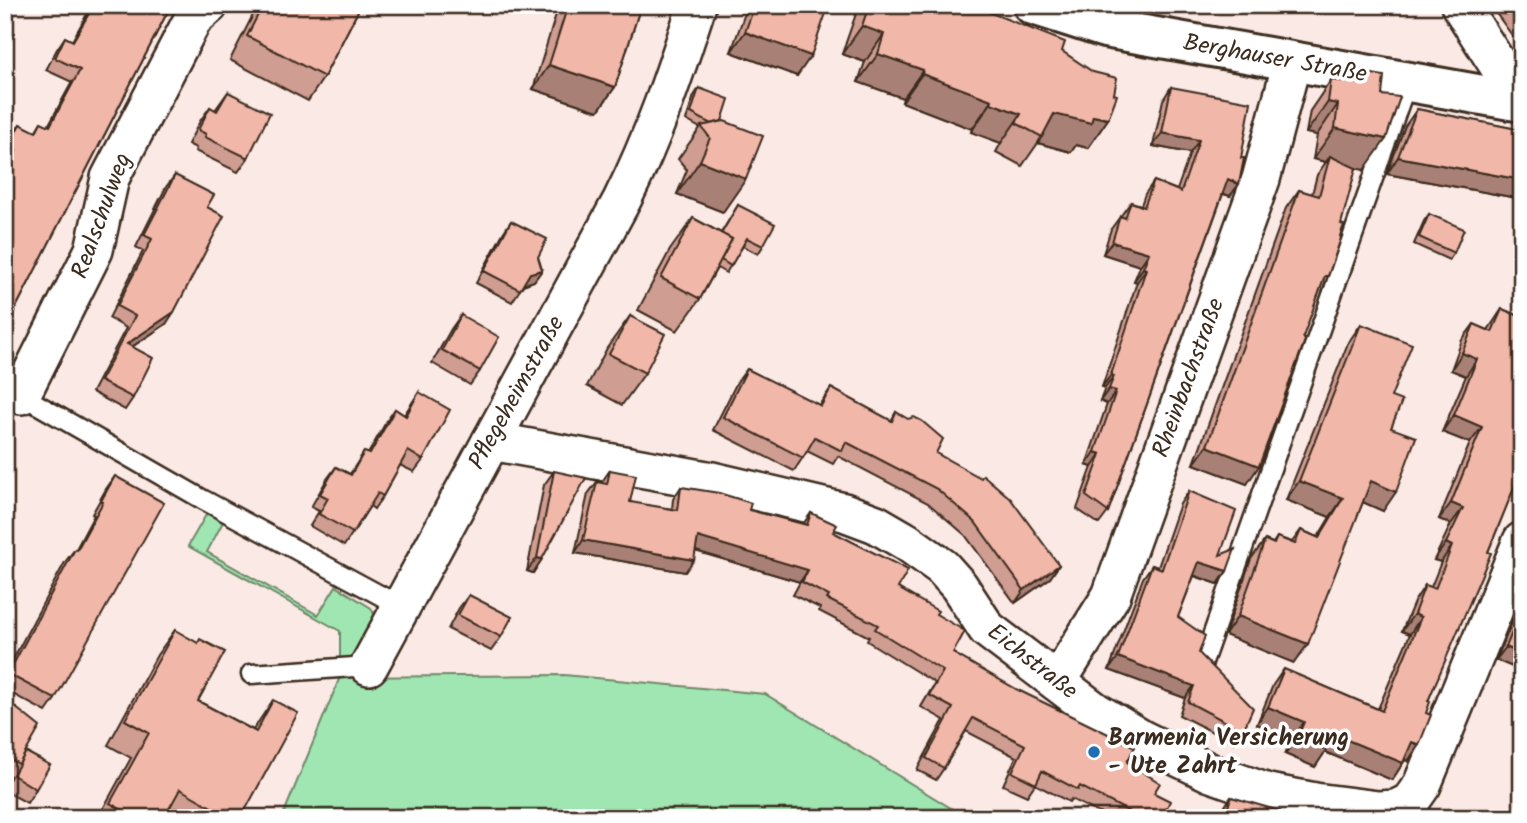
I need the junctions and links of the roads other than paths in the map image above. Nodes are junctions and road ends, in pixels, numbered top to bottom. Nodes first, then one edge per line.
1 (209, 5) edge
2 (697, 5) edge
3 (1033, 5) edge
4 (1460, 5) edge
5 (1292, 62) junction
6 (1407, 82) junction
7 (1521, 101) edge
8 (21, 395) joint
9 (491, 440) junction
10 (1522, 541) edge
11 (400, 606) junction
12 (1203, 662) edge
13 (369, 666) joint
14 (251, 674) dead end
15 (1057, 682) junction

1 - 8 street, Realschulweg
2 - 9 street, Pflegeheimstraße
3 - 5 street, Berghauser Straße
4 - 7 street, Berghauser Straße
5 - 6 street, Berghauser Straße
5 - 15 street, Rheinbachstraße
6 - 7 street, Berghauser Straße
6 - 12 lane
8 - 11 lane
9 - 11 street, Pflegeheimstraße
9 - 15 street, Eichstraße
10 - 15 street, Eichstraße
11 - 13 street, Pflegeheimstraße
13 - 14 lane, Pflegeheimstraße

